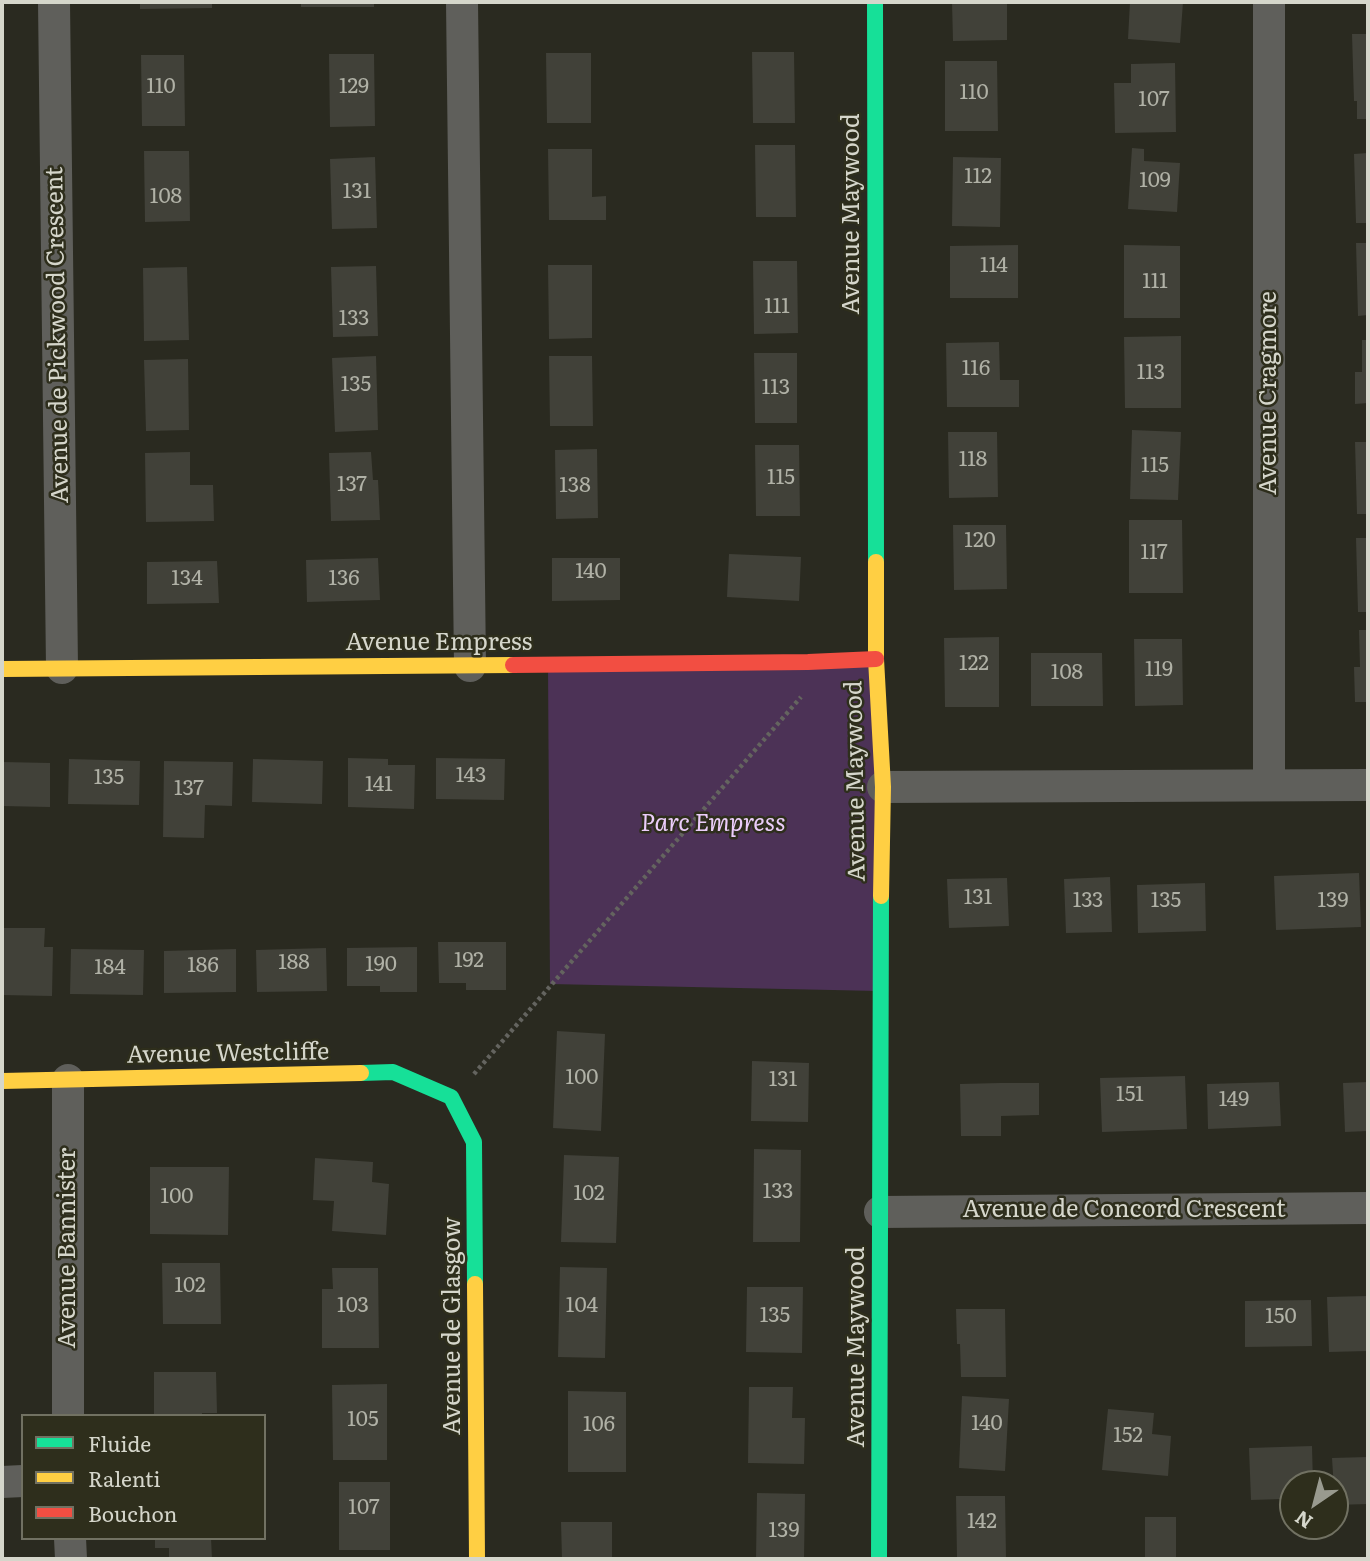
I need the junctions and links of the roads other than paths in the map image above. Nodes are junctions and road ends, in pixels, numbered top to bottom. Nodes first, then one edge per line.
1 (54, 2) edge
2 (462, 2) edge
3 (875, 2) edge
4 (1269, 2) edge
5 (876, 659) junction
6 (470, 666) junction
7 (62, 668) junction
8 (2, 669) edge
9 (1269, 785) junction
10 (1368, 785) edge
11 (883, 787) junction
12 (68, 1080) junction
13 (2, 1081) edge
14 (451, 1097) joint
15 (1368, 1208) edge
16 (880, 1212) junction
17 (68, 1414) edge
18 (21, 1481) edge
19 (2, 1482) edge
20 (70, 1540) edge
21 (71, 1559) edge
22 (477, 1559) edge
23 (879, 1559) edge

1 - 7 street, Avenue de Pickwood Crescent
2 - 6 street
3 - 5 street, Avenue Maywood
4 - 9 street, Avenue Cragmore
5 - 6 street, Avenue Empress
5 - 11 street, Avenue Maywood
6 - 7 street, Avenue Empress
7 - 8 street, Avenue Empress
9 - 10 street
9 - 11 street
11 - 16 street, Avenue Maywood
12 - 13 street, Avenue Westcliffe
12 - 14 street, Avenue Westcliffe
12 - 17 street, Avenue Bannister
14 - 22 street, Avenue de Glasgow
15 - 16 street, Avenue de Concord Crescent
16 - 23 street, Avenue Maywood
18 - 19 street
20 - 21 street

